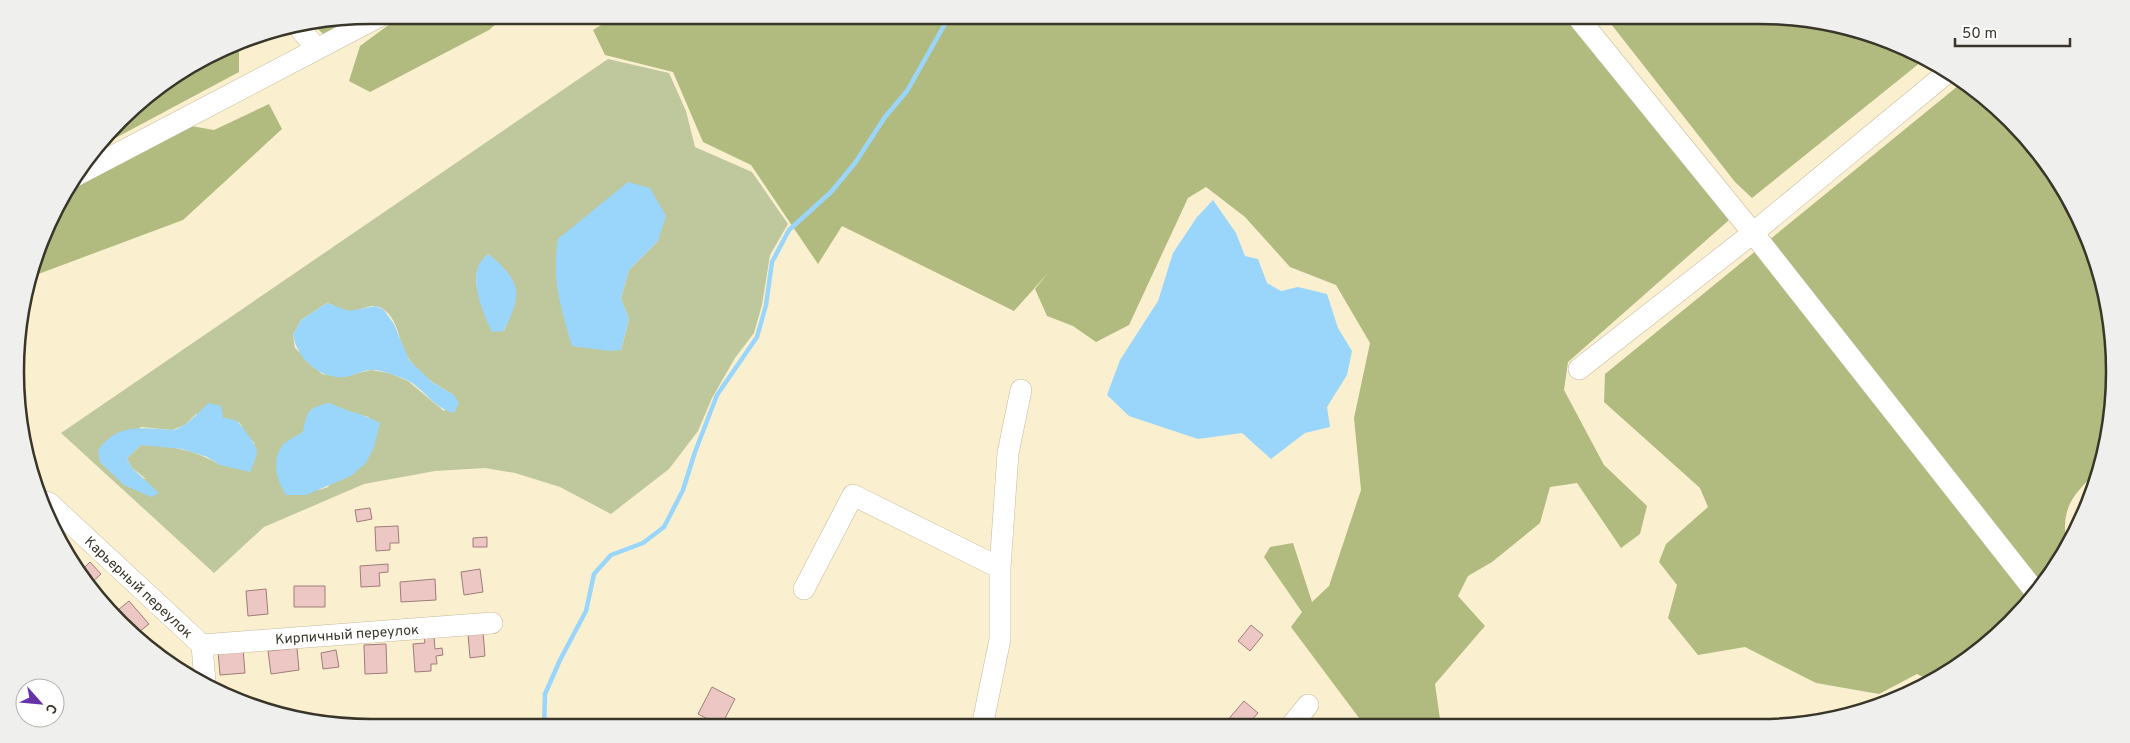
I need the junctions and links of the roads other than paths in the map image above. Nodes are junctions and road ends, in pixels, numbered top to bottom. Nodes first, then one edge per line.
1 (365, 24) edge
2 (1583, 24) edge
3 (302, 31) edge
4 (317, 49) junction
5 (1943, 76) edge
6 (89, 168) edge
7 (1753, 233) junction
8 (1579, 369) dead end
9 (1021, 390) dead end
10 (51, 506) edge
11 (1000, 568) junction
12 (2031, 587) edge
13 (804, 589) dead end
14 (492, 623) dead end
15 (202, 645) junction
16 (205, 676) edge
17 (1308, 704) dead end
18 (984, 719) edge
19 (1296, 719) edge

1 - 4 street
2 - 7 street
3 - 4 street
4 - 6 street
5 - 7 street
7 - 8 street
7 - 12 street
9 - 11 street
10 - 15 street, Карьерный переулок
11 - 13 street
11 - 18 street
14 - 15 street, Кирпичный переулок
15 - 16 street, Карьерный переулок
17 - 19 street

